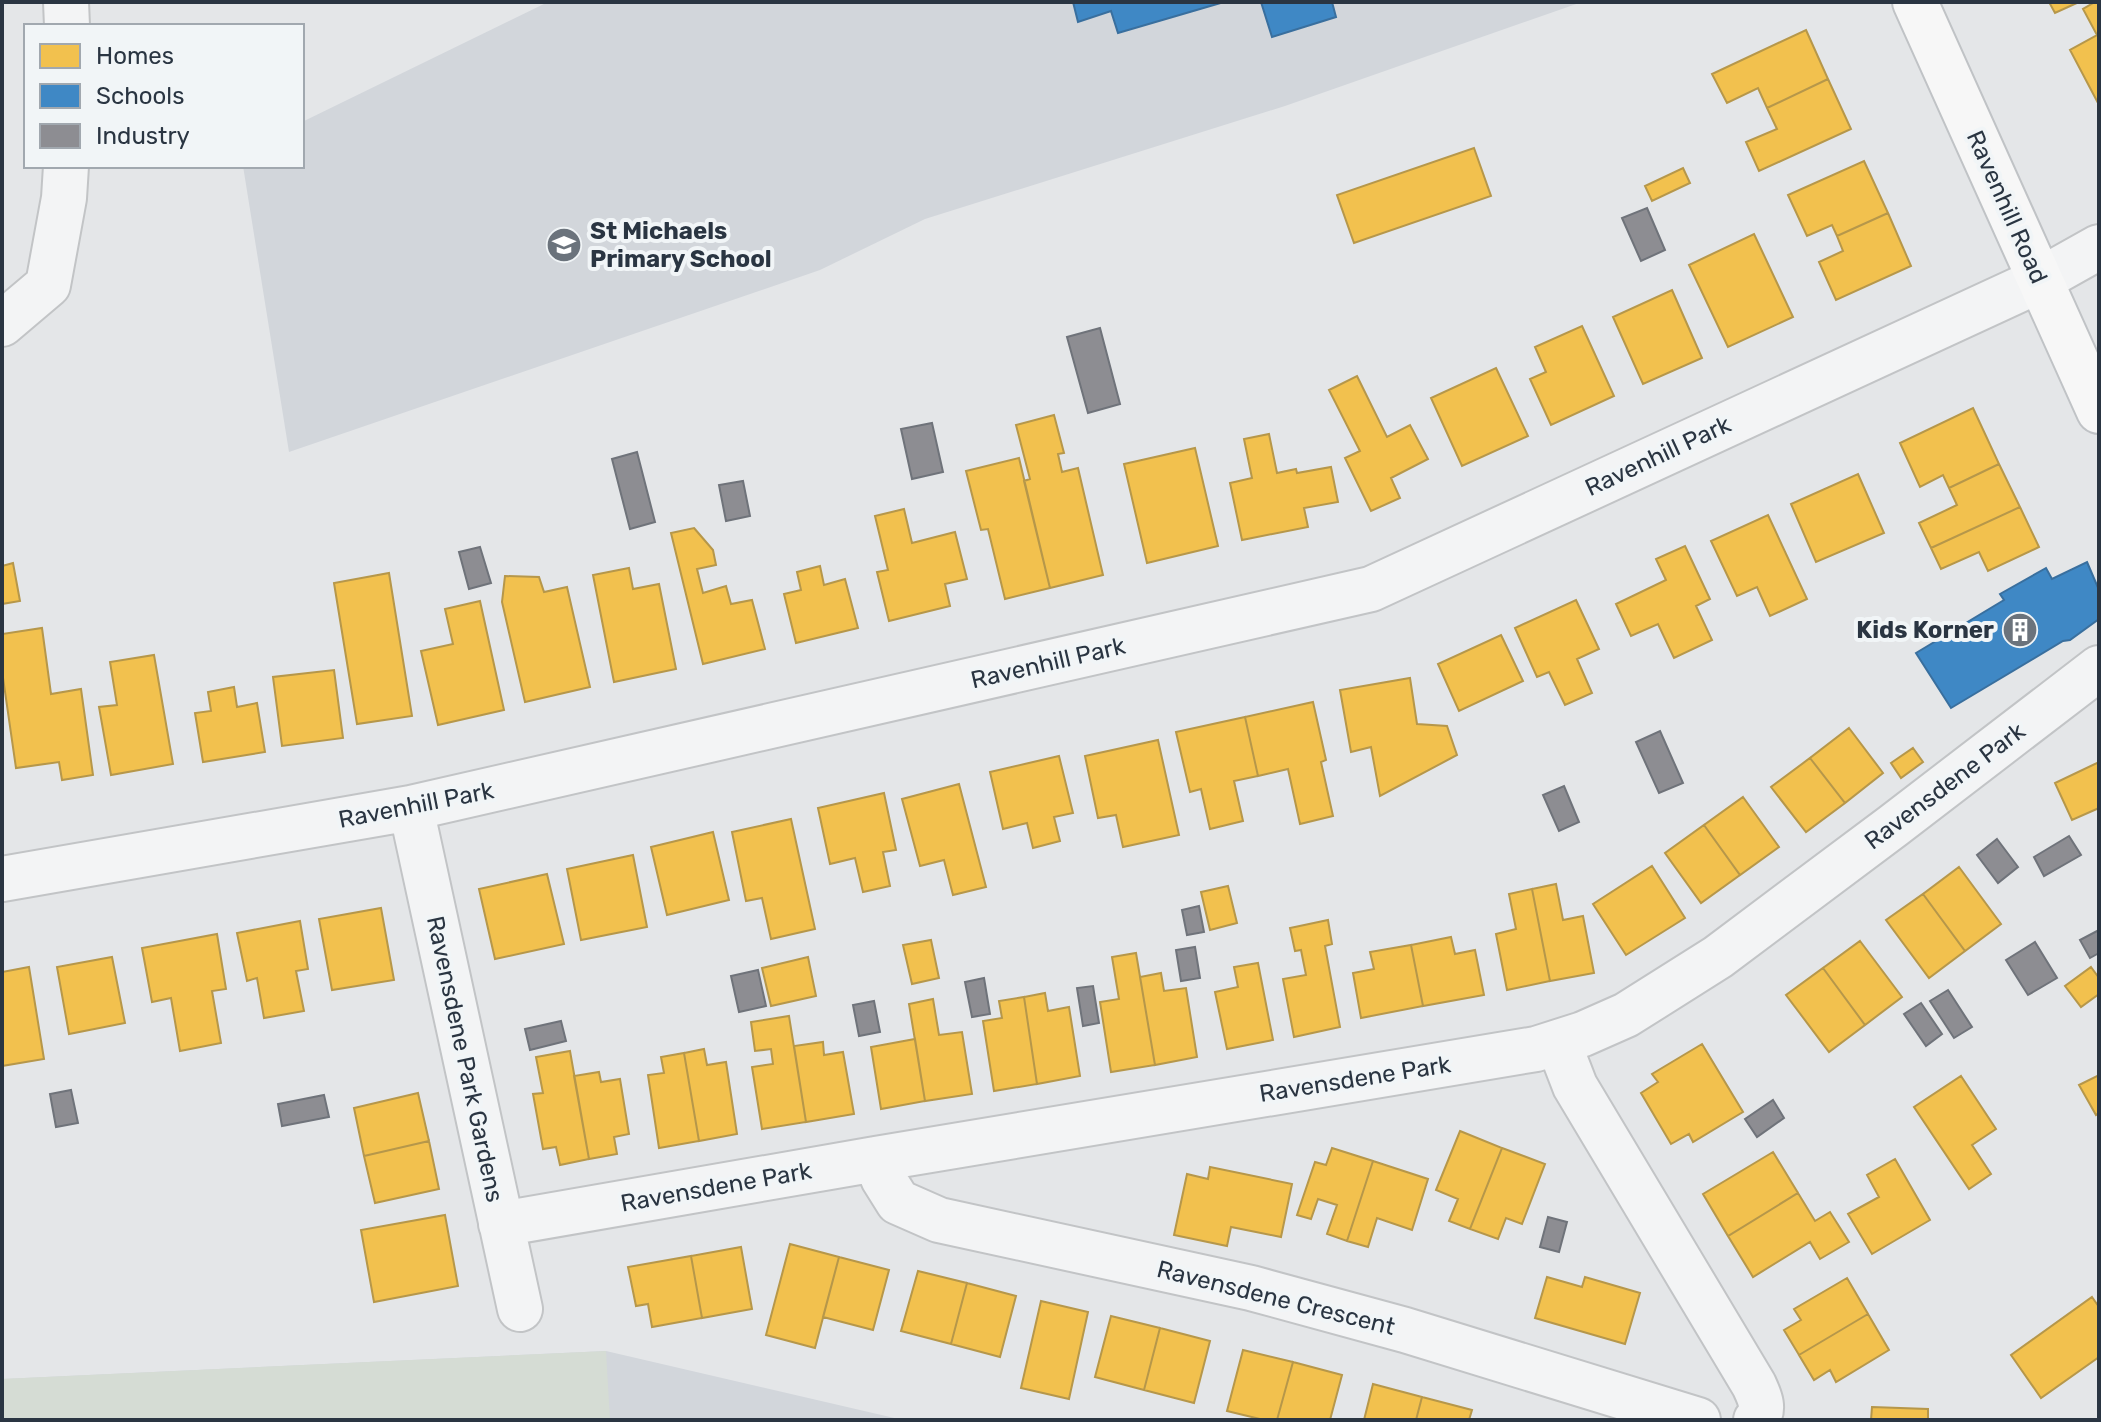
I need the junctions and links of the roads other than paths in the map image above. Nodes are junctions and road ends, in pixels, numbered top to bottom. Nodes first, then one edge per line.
1 (66, 2) edge
2 (1915, 2) edge
3 (67, 24) edge
4 (66, 168) edge
5 (2099, 247) edge
6 (2040, 280) junction
7 (2, 324) edge
8 (2099, 411) edge
9 (2099, 668) edge
10 (411, 808) junction
11 (2, 879) edge
12 (1558, 1042) junction
13 (876, 1159) junction
14 (501, 1224) junction
15 (520, 1309) dead end
16 (1698, 1420) edge
17 (1756, 1420) edge

1 - 3 street
2 - 6 main road, Ravenhill Road
4 - 7 street
5 - 6 street, Ravenhill Park
6 - 8 main road, Ravenhill Road
6 - 10 street, Ravenhill Park
9 - 12 street, Ravensdene Park
10 - 11 street, Ravenhill Park
10 - 14 street, Ravensdene Park Gardens
12 - 13 street, Ravensdene Park
12 - 17 street
13 - 14 street, Ravensdene Park
13 - 16 street, Ravensdene Crescent
14 - 15 street, Ravensdene Park Gardens

